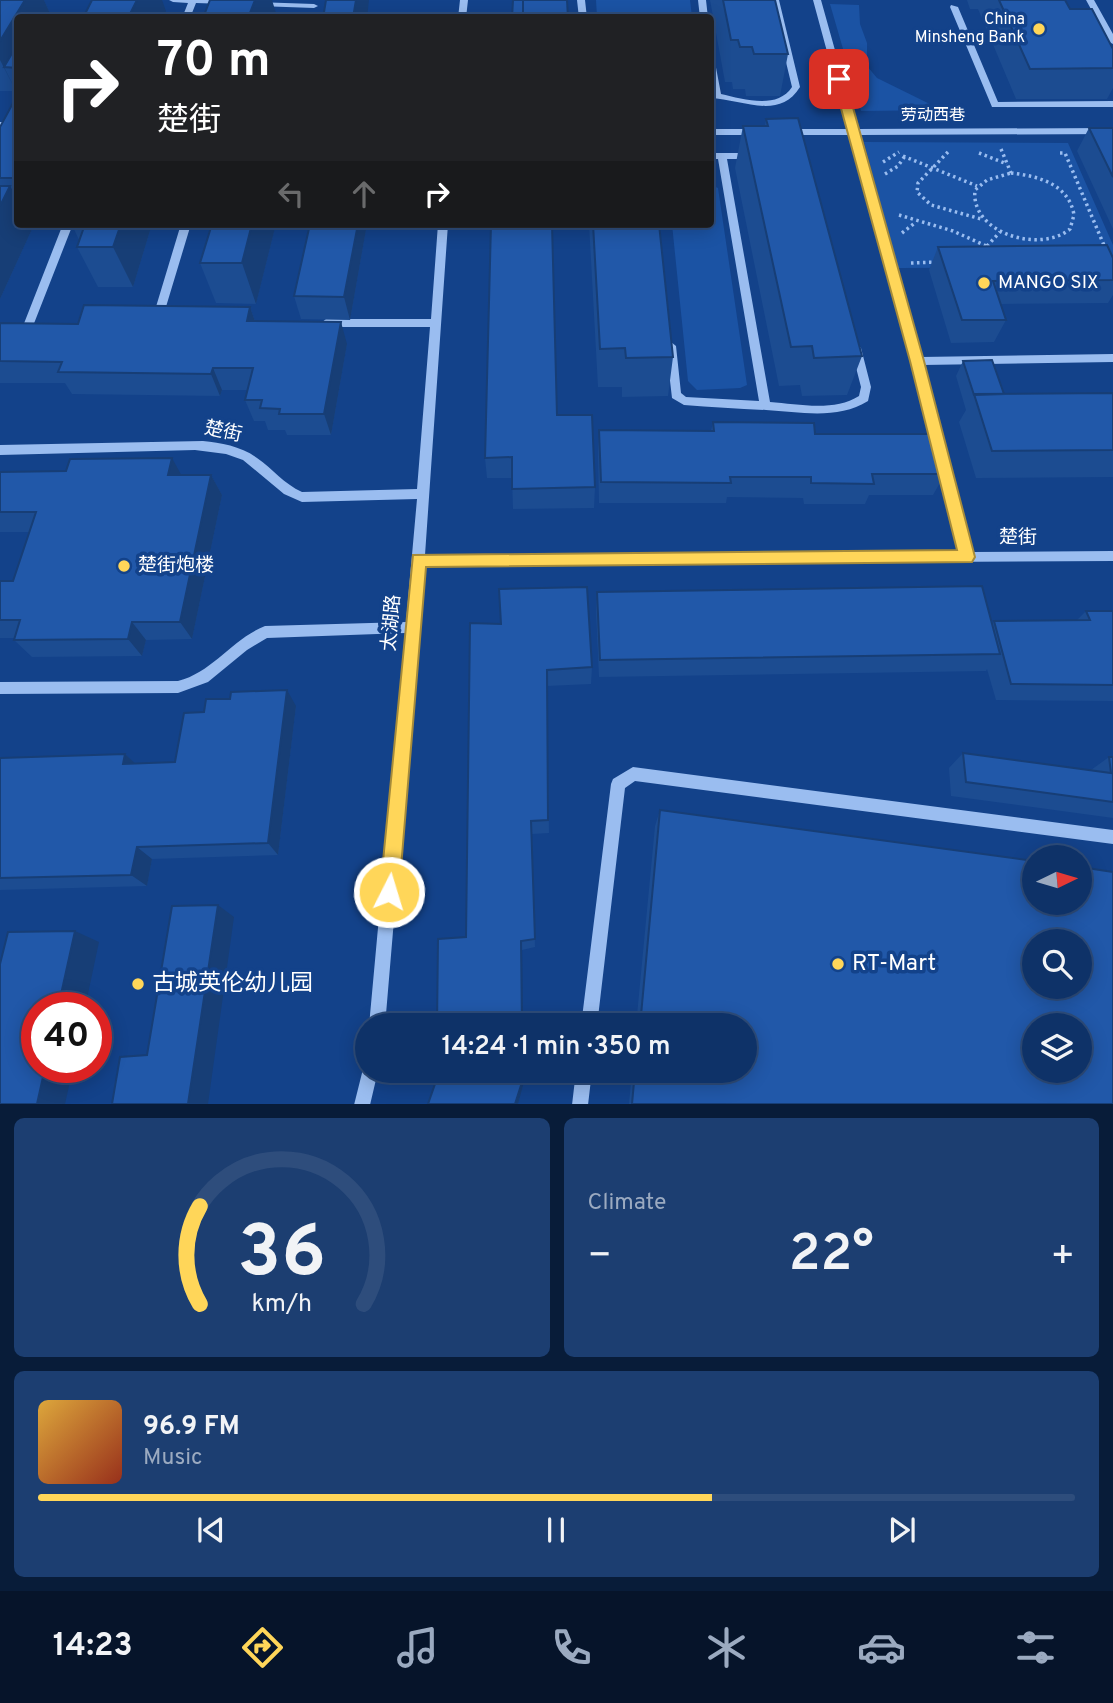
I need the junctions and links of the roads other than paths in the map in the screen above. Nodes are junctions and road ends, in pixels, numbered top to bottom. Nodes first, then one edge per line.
1 (173, 0) edge
2 (193, 0) edge
3 (775, 0) edge
4 (817, 0) edge
5 (1090, 0) edge
6 (236, 3) edge
7 (249, 3) edge
8 (315, 3) edge
9 (954, 7) dead end
10 (1108, 25) edge
11 (1113, 42) edge
12 (714, 96) edge
13 (1113, 104) edge
14 (1113, 131) edge
15 (714, 132) edge
16 (763, 132) edge
17 (776, 132) edge
18 (854, 132) junction
19 (716, 156) edge
20 (758, 156) edge
21 (66, 228) edge
22 (185, 228) edge
23 (443, 228) edge
24 (156, 323) junction
25 (170, 323) edge
26 (318, 323) edge
27 (436, 323) junction
28 (143, 324) edge
29 (29, 326) edge
30 (669, 329) edge
31 (853, 336) edge
32 (1113, 358) edge
33 (917, 361) junction
34 (765, 406) junction
35 (0, 450) edge
36 (423, 494) junction
37 (1113, 556) edge
38 (967, 557) junction
39 (418, 560) junction
40 (413, 627) junction
41 (0, 688) edge
42 (1113, 837) edge
43 (378, 1013) edge
44 (592, 1013) edge
45 (367, 1083) edge
46 (583, 1083) edge
47 (362, 1104) edge
48 (580, 1104) edge

1 - 2 street
2 - 6 street
3 - 12 street
4 - 18 street
5 - 10 street
7 - 8 street
9 - 13 lane
10 - 11 street
14 - 18 street, 劳动西巷
15 - 16 street
17 - 18 street, 劳动西巷
18 - 33 street
19 - 20 street
19 - 34 street
21 - 29 street
22 - 24 street
23 - 27 street, 太湖路
24 - 25 street
24 - 28 street
26 - 27 street
27 - 36 street, 太湖路
30 - 34 street
31 - 34 street
32 - 33 street
33 - 38 street
35 - 36 street, 楚街
36 - 39 street, 太湖路
37 - 38 street, 楚街
38 - 39 street, 楚街
39 - 40 street, 太湖路
40 - 41 street
40 - 43 street, 太湖路
42 - 44 street
45 - 47 street
46 - 48 street

